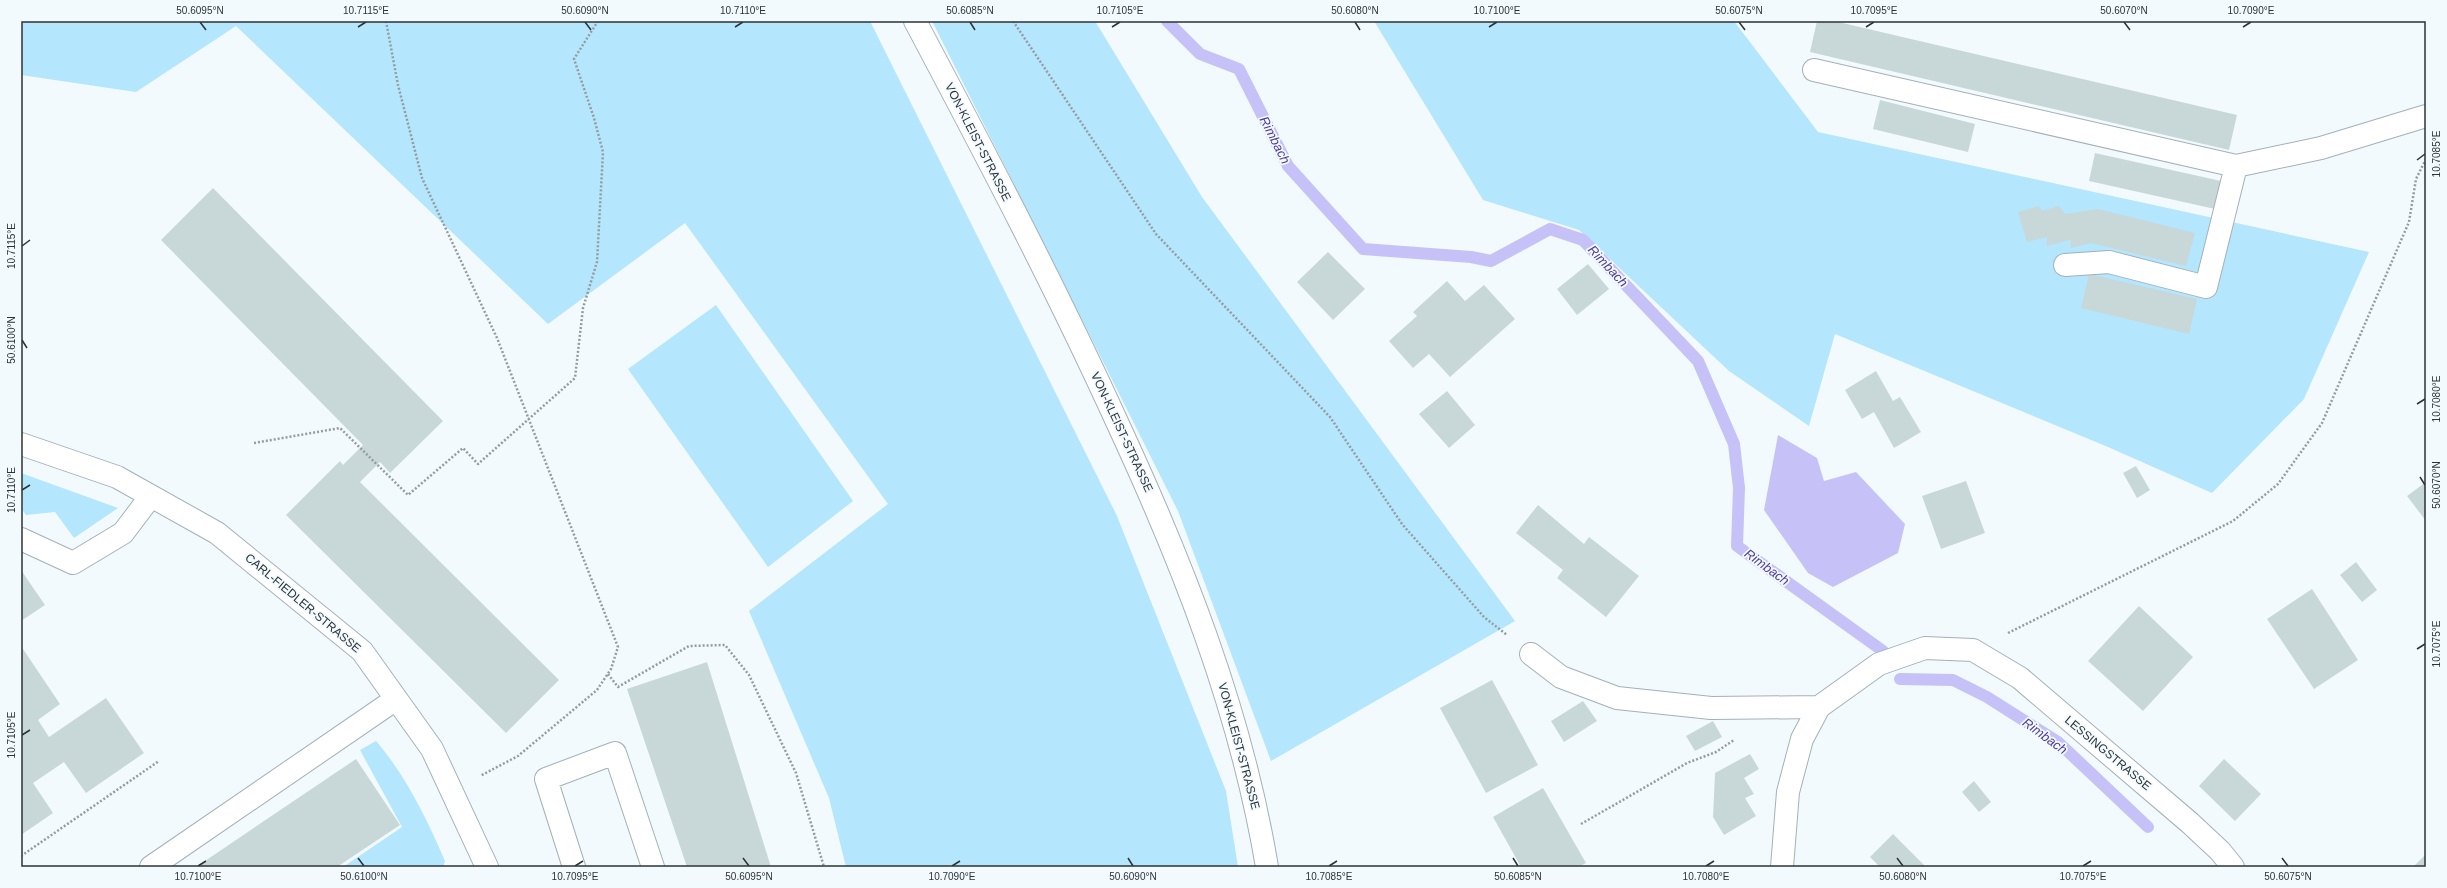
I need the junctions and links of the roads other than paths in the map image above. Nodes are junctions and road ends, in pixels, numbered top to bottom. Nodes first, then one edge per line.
1 (915, 21) edge
2 (1814, 70) dead end
3 (2426, 116) edge
4 (2236, 166) junction
5 (2065, 265) dead end
6 (21, 444) edge
7 (152, 496) junction
8 (21, 538) edge
9 (1531, 654) road end
10 (396, 699) junction
11 (1819, 707) junction
12 (151, 867) edge
13 (487, 867) edge
14 (574, 867) edge
15 (653, 867) edge
16 (1267, 867) edge
17 (1782, 867) edge
18 (2233, 867) edge

1 - 16 street, VON-KLEIST-STRASSE
2 - 4 street
3 - 4 street
4 - 5 street
6 - 7 street, CARL-FIEDLER-STRASSE
7 - 8 street
7 - 10 street, CARL-FIEDLER-STRASSE
9 - 11 street
10 - 12 street
10 - 13 street, CARL-FIEDLER-STRASSE
11 - 17 street
11 - 18 street, LESSINGSTRASSE
14 - 15 street

